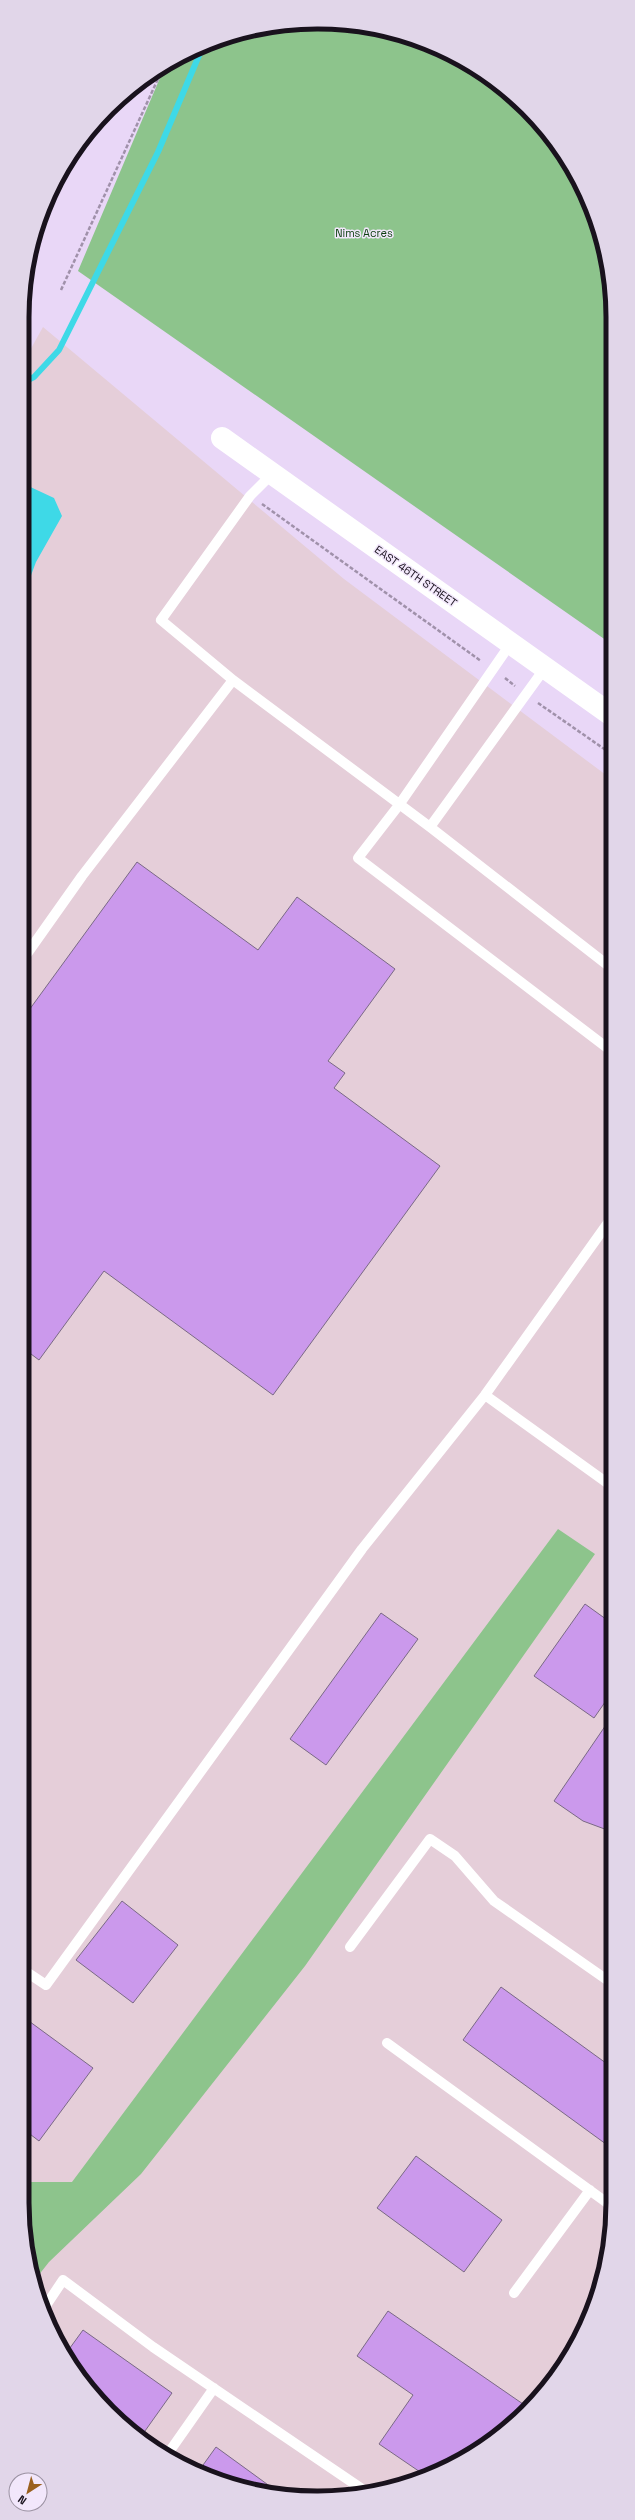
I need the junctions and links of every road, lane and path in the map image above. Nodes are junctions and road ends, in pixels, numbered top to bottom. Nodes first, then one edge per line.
1 (159, 77) edge
2 (61, 290) dead end
3 (222, 438) dead end
4 (272, 474) junction
5 (250, 496) junction
6 (511, 643) junction
7 (545, 668) junction
8 (494, 670) junction
9 (233, 680) junction
10 (528, 695) junction
11 (606, 711) edge
12 (606, 750) edge
13 (399, 805) junction
14 (430, 827) junction
15 (29, 951) edge
16 (606, 964) edge
17 (606, 1047) edge
18 (606, 1226) edge
19 (485, 1395) junction
20 (606, 1482) edge
21 (350, 1947) dead end
22 (29, 1974) edge
23 (606, 1979) edge
24 (387, 2044) dead end
25 (590, 2190) junction
26 (606, 2202) edge
27 (514, 2293) dead end
28 (47, 2304) edge
29 (214, 2388) junction
30 (170, 2450) edge
31 (360, 2488) edge

1 - 2 path
3 - 4 street, EAST 46TH STREET
4 - 5 lane
4 - 6 street, EAST 46TH STREET
5 - 8 path
5 - 9 lane
6 - 7 street, EAST 46TH STREET
6 - 8 lane
7 - 10 lane
7 - 11 street, EAST 46TH STREET
8 - 10 path
8 - 13 lane
9 - 13 lane
9 - 15 lane
10 - 12 path
10 - 14 lane
13 - 14 lane
13 - 17 lane
14 - 16 lane
18 - 19 lane
19 - 20 lane
19 - 22 lane
21 - 23 lane
24 - 25 lane
25 - 26 lane
25 - 27 lane
28 - 29 lane
29 - 30 lane
29 - 31 lane

